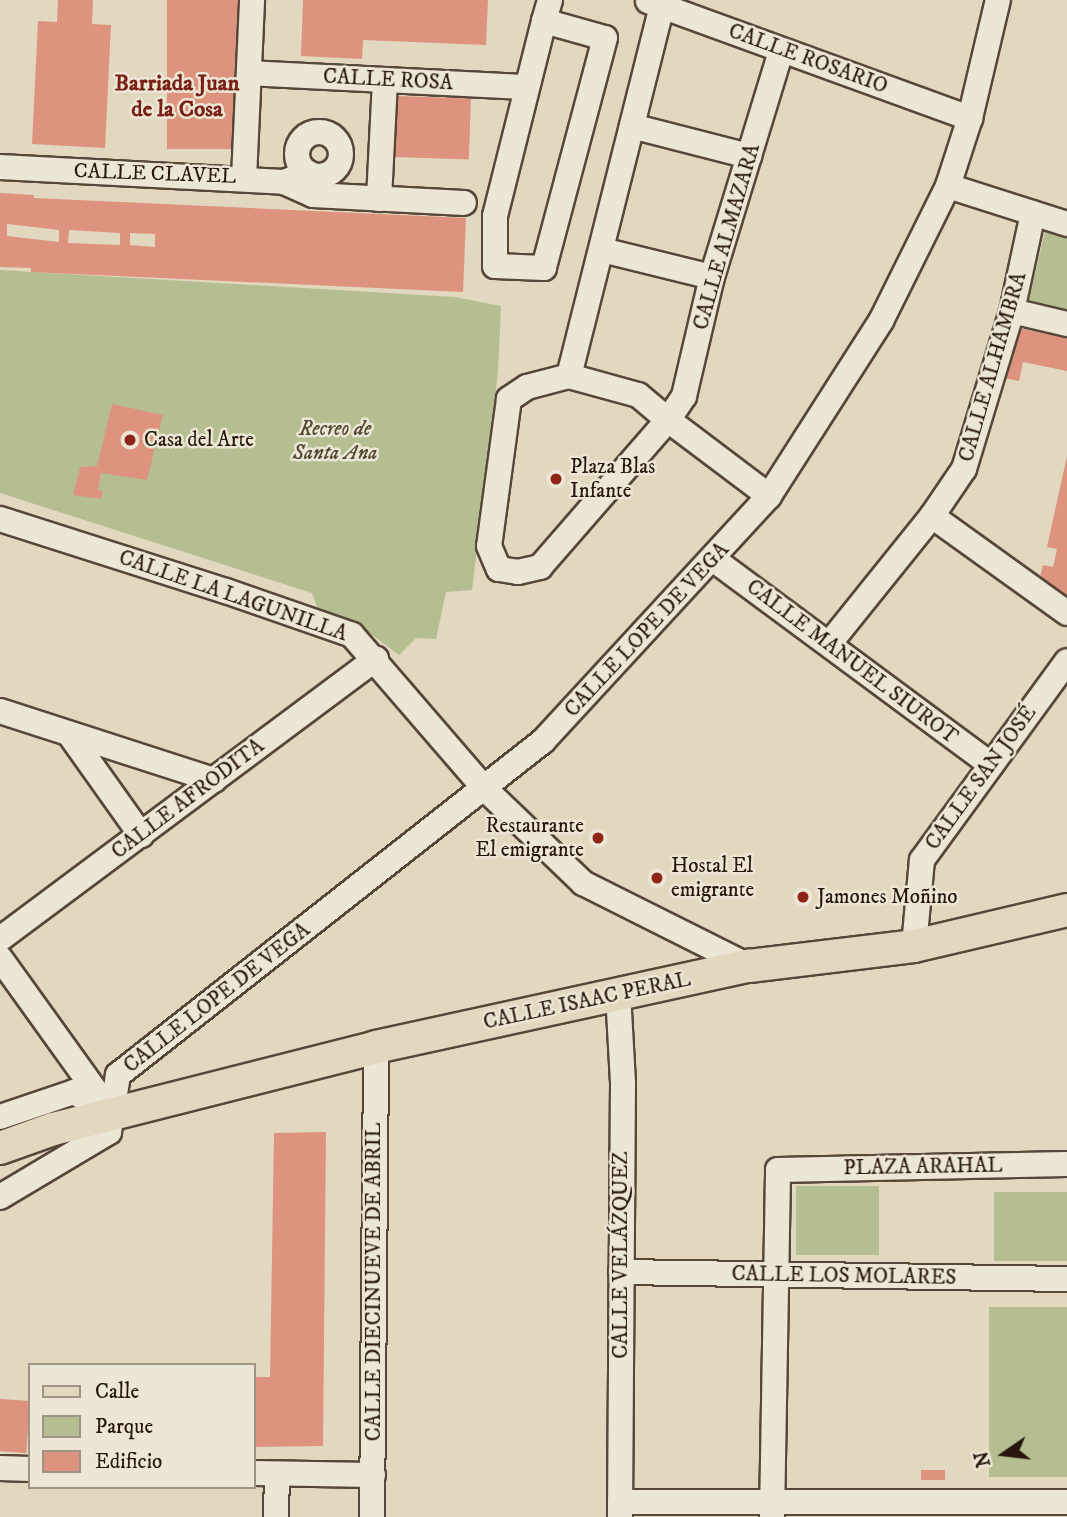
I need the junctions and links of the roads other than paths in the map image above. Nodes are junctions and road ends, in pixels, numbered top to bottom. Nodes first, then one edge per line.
1 (252, 0) edge
2 (998, 0) edge
3 (654, 3) edge
4 (547, 11) edge
5 (781, 51) junction
6 (249, 74) junction
7 (385, 80) junction
8 (527, 88) junction
9 (970, 118) junction
10 (632, 126) junction
11 (749, 156) junction
12 (0, 167) edge
13 (308, 173) dead end
14 (244, 178) junction
15 (284, 182) junction
16 (948, 186) junction
17 (379, 199) junction
18 (464, 203) dead end
19 (1033, 213) junction
20 (1067, 224) edge
21 (602, 250) junction
22 (712, 277) junction
23 (1012, 311) junction
24 (1067, 324) edge
25 (569, 376) junction
26 (668, 420) junction
27 (769, 496) junction
28 (932, 516) junction
29 (0, 519) edge
30 (713, 559) junction
31 (1067, 613) edge
32 (829, 644) junction
33 (376, 660) junction
34 (1067, 661) edge
35 (0, 711) edge
36 (71, 735) junction
37 (991, 765) junction
38 (214, 780) junction
39 (485, 789) junction
40 (141, 835) junction
41 (1067, 909) edge
42 (0, 939) edge
43 (914, 946) junction
44 (0, 958) edge
45 (749, 966) junction
46 (618, 993) junction
47 (376, 1047) junction
48 (111, 1114) junction
49 (0, 1117) edge
50 (0, 1148) edge
51 (1067, 1164) edge
52 (0, 1196) edge
53 (621, 1272) junction
54 (776, 1276) junction
55 (1067, 1279) edge
56 (0, 1468) edge
57 (28, 1469) edge
58 (265, 1474) edge
59 (373, 1475) junction
60 (1067, 1502) edge
61 (772, 1509) edge
62 (620, 1510) edge
63 (276, 1517) edge
64 (372, 1517) edge

1 - 6 street
2 - 9 street, CALLE LOPE DE VEGA
3 - 5 street, CALLE ROSARIO
3 - 10 street
4 - 8 street
4 - 8 street
5 - 9 street, CALLE ROSARIO
5 - 11 street, CALLE ALMAZARA
6 - 7 street, CALLE ROSA
6 - 14 street
7 - 8 street, CALLE ROSA
7 - 17 street
9 - 16 street, CALLE LOPE DE VEGA
10 - 11 street
10 - 21 street
11 - 22 street, CALLE ALMAZARA
12 - 14 street, CALLE CLAVEL
13 - 15 street, CALLE CLAVEL
14 - 15 street, CALLE CLAVEL
15 - 17 street
16 - 19 street
16 - 27 street, CALLE LOPE DE VEGA
17 - 18 street
19 - 20 street
19 - 23 street, CALLE ALHAMBRA
21 - 22 street
21 - 25 street
22 - 26 street, CALLE ALMAZARA
23 - 24 street
23 - 28 street, CALLE ALHAMBRA
25 - 26 street
25 - 26 street
26 - 27 street
27 - 30 street, CALLE LOPE DE VEGA
28 - 31 street
28 - 32 street, CALLE ALHAMBRA
29 - 33 street, CALLE LA LAGUNILLA
30 - 32 street, CALLE MANUEL SIUROT
30 - 39 street, CALLE LOPE DE VEGA
32 - 37 street, CALLE MANUEL SIUROT
33 - 38 street, CALLE AFRODITA
33 - 39 street, CALLE LA LAGUNILLA
34 - 37 street, CALLE SAN JOSÉ
35 - 36 street
36 - 38 street
36 - 40 street
37 - 43 street, CALLE SAN JOSÉ
38 - 40 street, CALLE AFRODITA
39 - 45 street, CALLE LA LAGUNILLA
39 - 48 street, CALLE LOPE DE VEGA
40 - 42 street, CALLE AFRODITA
41 - 43 main road, CALLE ISAAC PERAL
43 - 45 main road, CALLE ISAAC PERAL
44 - 48 street
45 - 46 main road, CALLE ISAAC PERAL
46 - 47 main road, CALLE ISAAC PERAL
46 - 53 street, CALLE VELÁZQUEZ
47 - 48 main road, CALLE ISAAC PERAL
47 - 59 street, CALLE DIECINUEVE DE ABRIL
48 - 49 street
48 - 50 main road, CALLE ISAAC PERAL
48 - 52 street
51 - 54 street, PLAZA ARAHAL
53 - 54 street, CALLE LOS MOLARES
53 - 62 street, CALLE VELÁZQUEZ
54 - 55 street, CALLE LOS MOLARES
54 - 61 street
56 - 57 street
58 - 59 street
58 - 63 street
59 - 64 street, CALLE DIECINUEVE DE ABRIL
60 - 61 street
61 - 62 street

